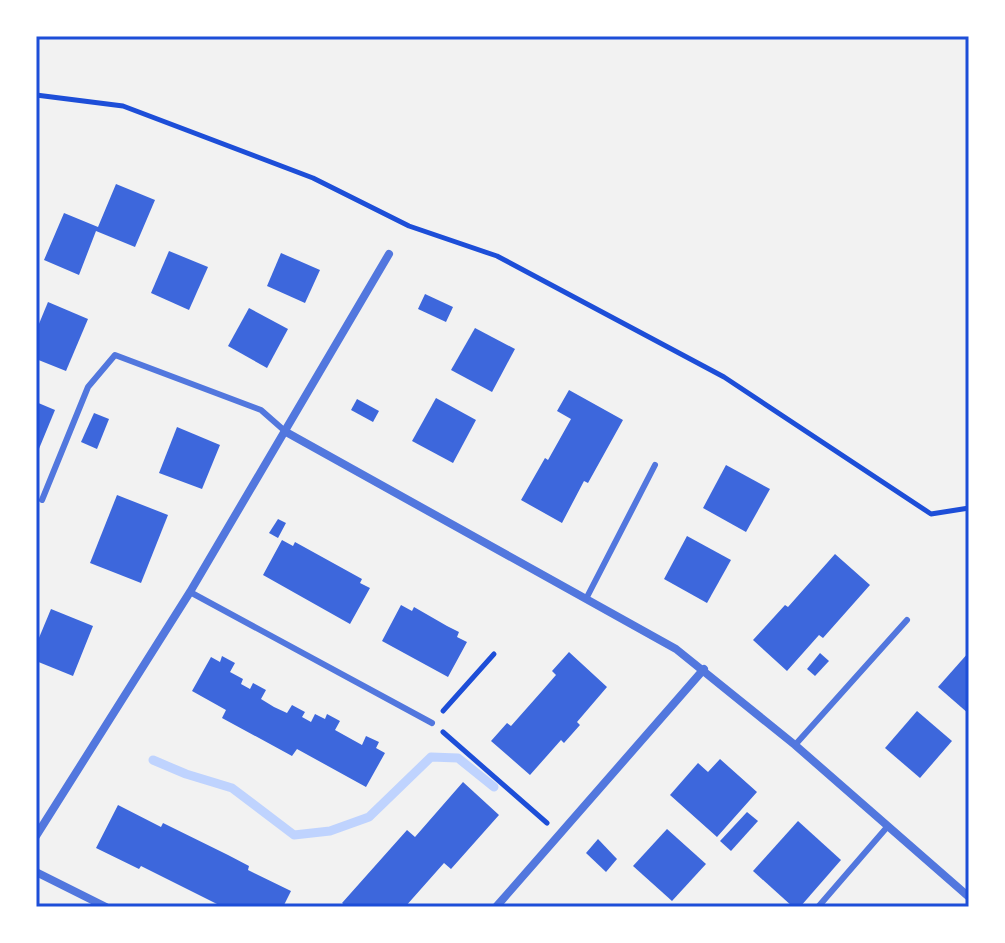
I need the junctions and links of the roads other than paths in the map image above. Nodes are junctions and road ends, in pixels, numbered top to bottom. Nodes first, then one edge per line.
1 (389, 254) dead end
2 (286, 432) junction
3 (655, 465) dead end
4 (42, 500) dead end
5 (190, 592) junction
6 (587, 597) junction
7 (907, 620) dead end
8 (704, 669) junction
9 (432, 723) road end
10 (795, 745) junction
11 (888, 826) junction
12 (36, 836) edge
13 (36, 872) edge
14 (969, 897) edge
15 (106, 907) edge
16 (496, 907) edge
17 (818, 907) edge

1 - 2 street
2 - 4 lane
2 - 5 street
2 - 6 street
3 - 6 lane
5 - 9 lane
5 - 12 street
6 - 8 street
7 - 10 lane
8 - 10 street
8 - 16 street
10 - 11 street
11 - 14 street
11 - 17 lane
13 - 15 street

